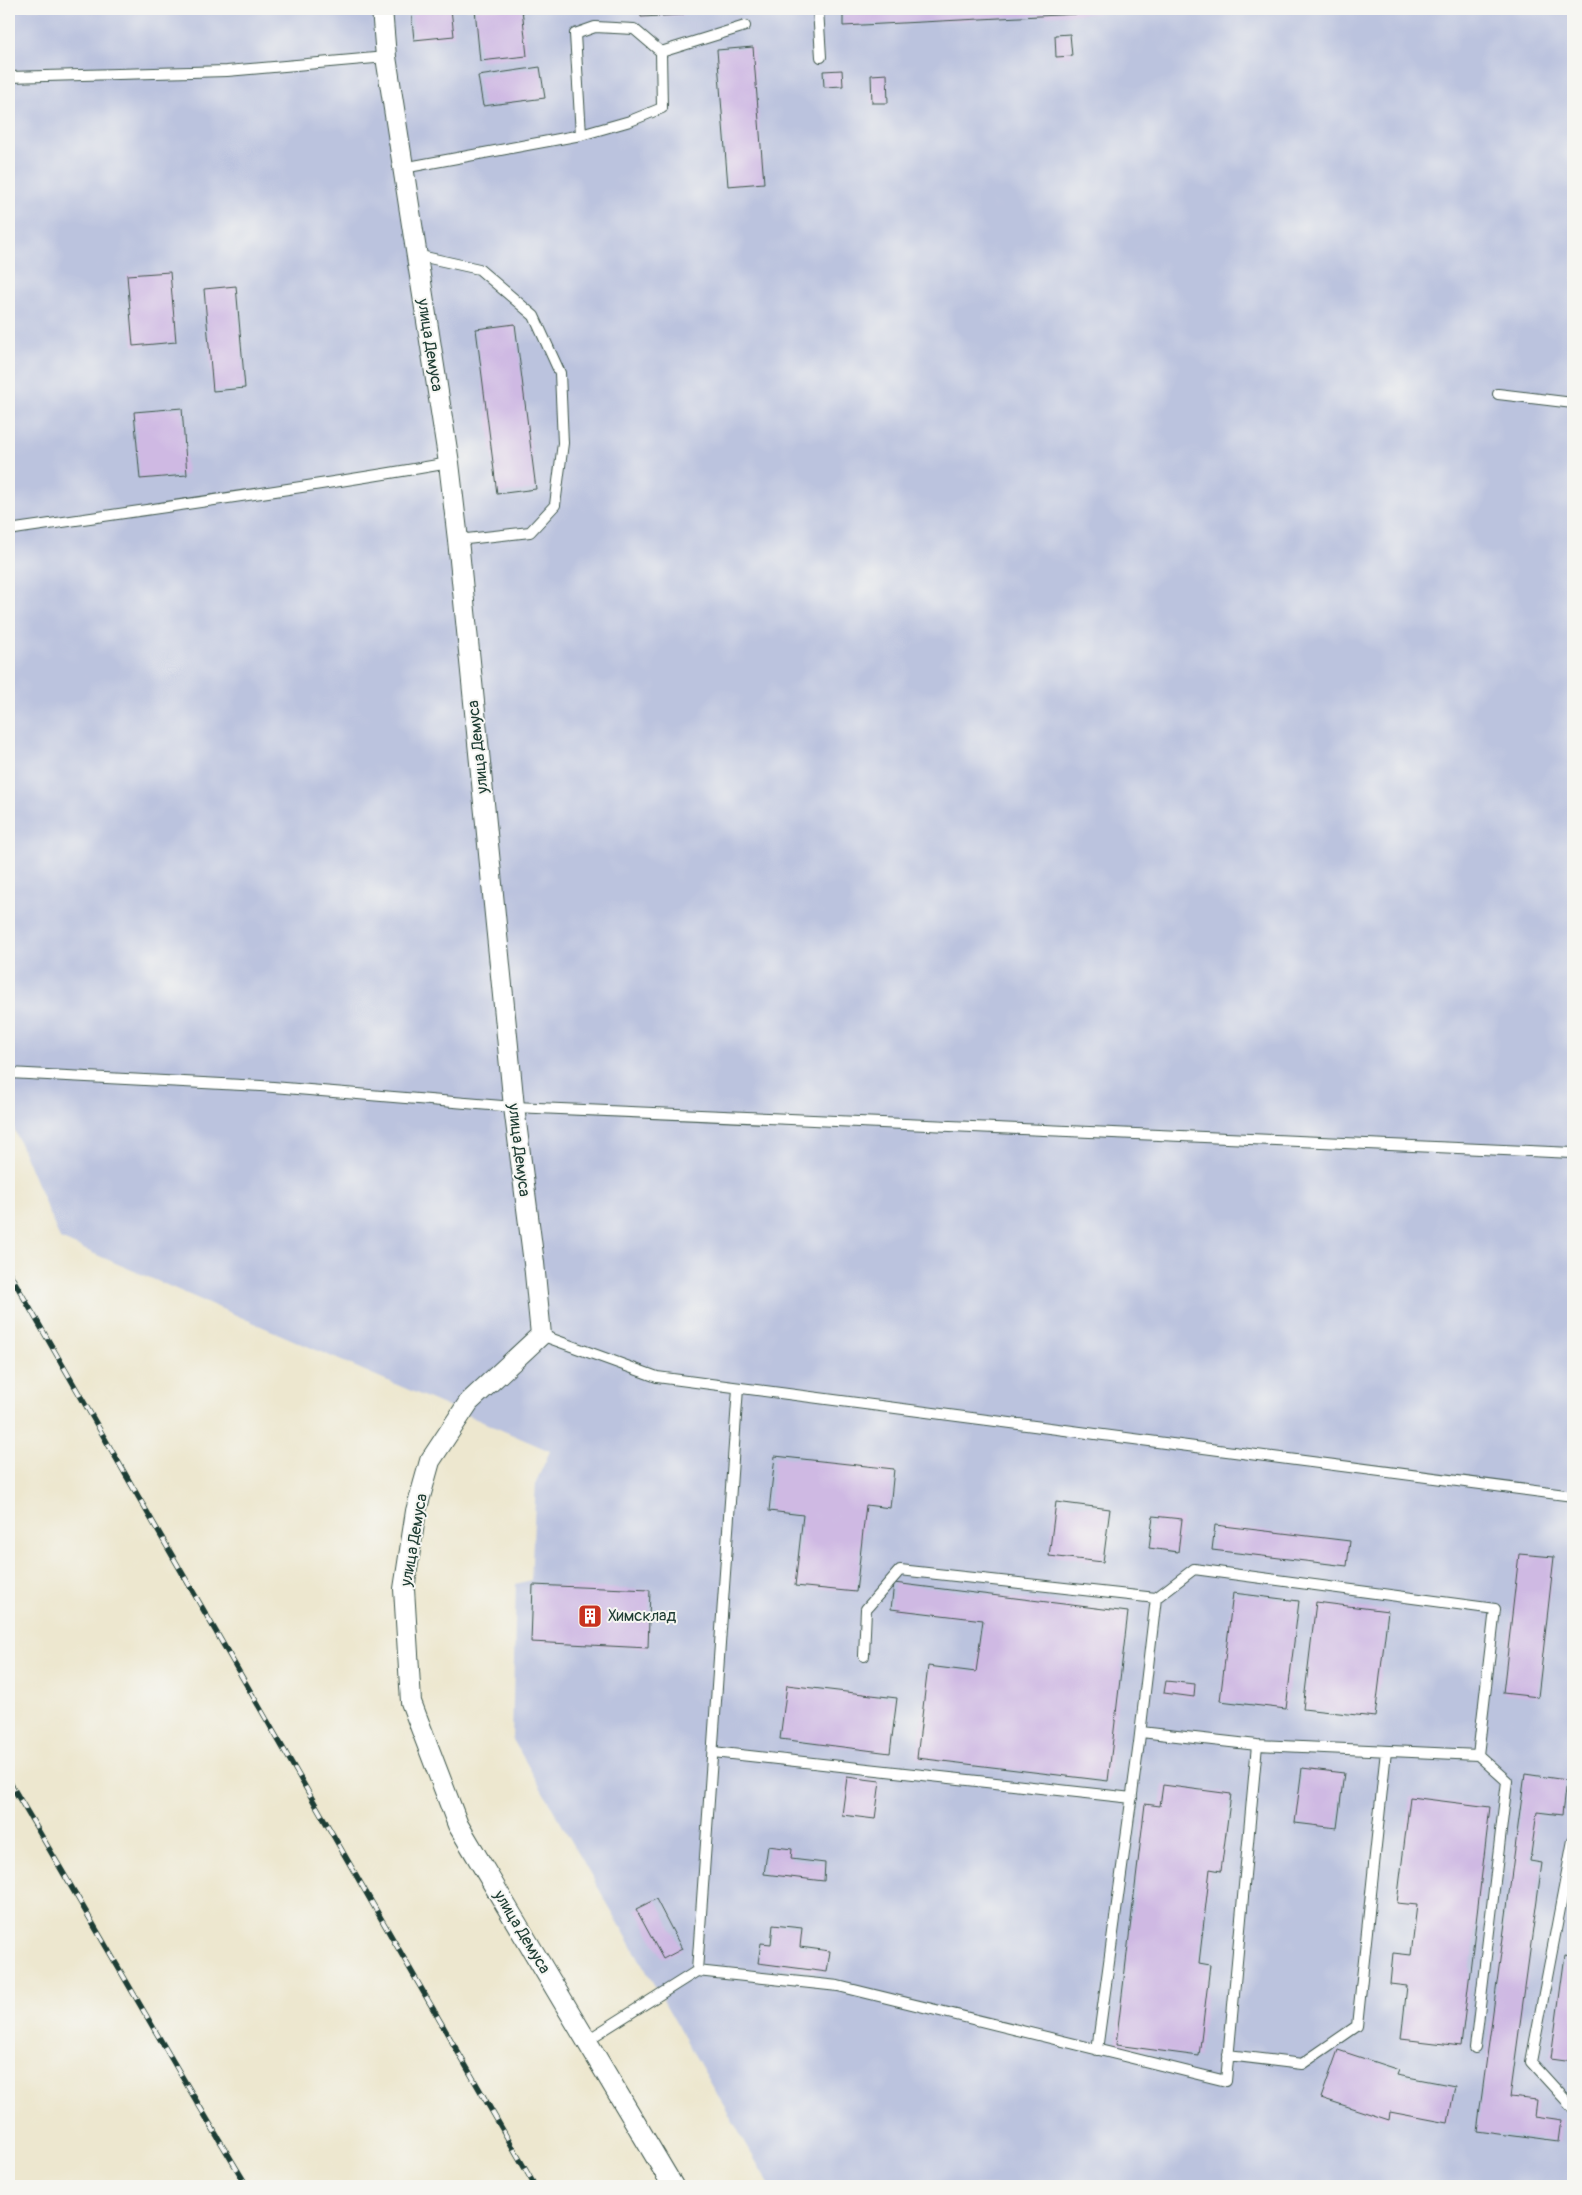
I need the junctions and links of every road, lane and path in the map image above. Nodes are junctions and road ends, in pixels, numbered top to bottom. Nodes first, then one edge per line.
1 (382, 9) edge
2 (818, 9) edge
3 (745, 26) dead end
4 (661, 52) junction
5 (386, 57) junction
6 (821, 57) dead end
7 (9, 77) edge
8 (581, 135) junction
9 (403, 168) junction
10 (416, 255) junction
11 (1498, 394) dead end
12 (1573, 403) edge
13 (449, 464) junction
14 (9, 530) edge
15 (458, 540) junction
16 (9, 1073) edge
17 (514, 1108) junction
18 (1573, 1152) edge
19 (541, 1334) junction
20 (738, 1388) junction
21 (1573, 1496) edge
22 (1156, 1598) junction
23 (864, 1656) dead end
24 (1141, 1732) junction
25 (1257, 1745) junction
26 (1386, 1751) junction
27 (712, 1752) junction
28 (1478, 1754) junction
29 (1132, 1798) junction
30 (1573, 1840) edge
31 (697, 1971) junction
32 (586, 2041) junction
33 (1474, 2048) dead end
34 (1096, 2050) junction
35 (1228, 2055) junction
36 (1573, 2108) edge
37 (673, 2186) edge

1 - 5 street, улица Демуса
2 - 6 lane
3 - 4 lane
4 - 8 lane
4 - 8 lane
5 - 7 lane
5 - 9 street, улица Демуса
8 - 9 lane
9 - 10 street, улица Демуса
10 - 13 street, улица Демуса
10 - 15 lane
11 - 12 lane
13 - 14 lane
13 - 15 street, улица Демуса
15 - 17 street, улица Демуса
16 - 17 lane
17 - 18 lane
17 - 19 street, улица Демуса
19 - 20 lane
19 - 32 street, улица Демуса
20 - 21 lane
20 - 27 lane
22 - 23 lane
22 - 24 lane
22 - 28 lane
24 - 25 lane
24 - 29 lane
25 - 26 lane
25 - 35 lane
26 - 28 lane
26 - 35 lane
27 - 29 lane
27 - 31 lane
28 - 33 lane
29 - 34 lane
30 - 36 lane
31 - 32 lane
31 - 34 lane
32 - 37 street, улица Демуса
34 - 35 lane

